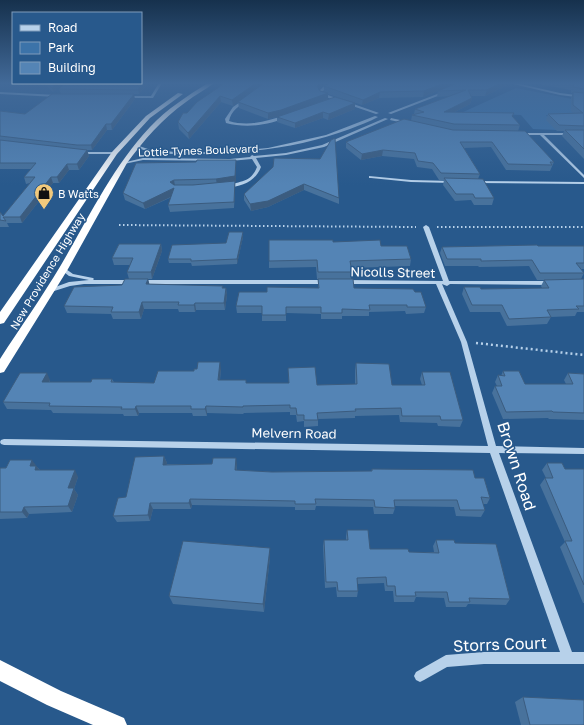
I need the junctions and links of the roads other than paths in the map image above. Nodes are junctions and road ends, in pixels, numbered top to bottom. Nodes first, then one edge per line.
1 (149, 117) edge
2 (164, 117) edge
3 (227, 117) edge
4 (282, 117) edge
5 (372, 117) edge
6 (382, 117) edge
7 (393, 117) edge
8 (389, 119) junction
9 (414, 125) edge
10 (513, 134) edge
11 (541, 134) junction
12 (584, 134) edge
13 (136, 146) junction
14 (249, 151) junction
15 (76, 153) edge
16 (114, 153) junction
17 (254, 158) junction
18 (124, 164) junction
19 (371, 177) dead end
20 (584, 177) edge
21 (456, 182) edge
22 (472, 182) edge
23 (584, 183) edge
24 (220, 188) edge
25 (426, 227) road end
26 (63, 269) junction
27 (105, 282) junction
28 (554, 283) edge
29 (443, 284) junction
30 (50, 291) junction
31 (4, 309) edge
32 (0, 320) edge
33 (0, 370) edge
34 (4, 442) dead end
35 (493, 449) junction
36 (584, 450) edge
37 (568, 658) junction
38 (584, 658) edge
39 (0, 670) edge
40 (420, 676) dead end
41 (117, 725) edge

1 - 16 highway, New Providence Highway
2 - 13 highway, New Providence Highway
3 - 4 street
5 - 14 street, Lottie Tynes Boulevard
6 - 8 street
7 - 8 street
8 - 9 street
8 - 17 street, Lottie Tynes Boulevard
10 - 11 street
11 - 12 street
11 - 20 street
13 - 14 street, Lottie Tynes Boulevard
13 - 18 highway, New Providence Highway
14 - 17 street
15 - 16 street
16 - 31 highway, New Providence Highway
17 - 18 street, Lottie Tynes Boulevard
17 - 24 street
18 - 26 highway, New Providence Highway
19 - 21 street
22 - 23 street
25 - 29 street, Brown Road
26 - 27 street
26 - 30 highway, New Providence Highway
27 - 29 street, Nicolls Street
27 - 30 street
28 - 29 street, Nicolls Street
29 - 35 street, Brown Road
30 - 33 highway, New Providence Highway
31 - 32 highway, New Providence Highway
34 - 35 street, Melvern Road
35 - 36 street, Melvern Road
35 - 37 street, Brown Road
37 - 38 street, Storrs Court
37 - 40 street, Storrs Court
39 - 41 highway

